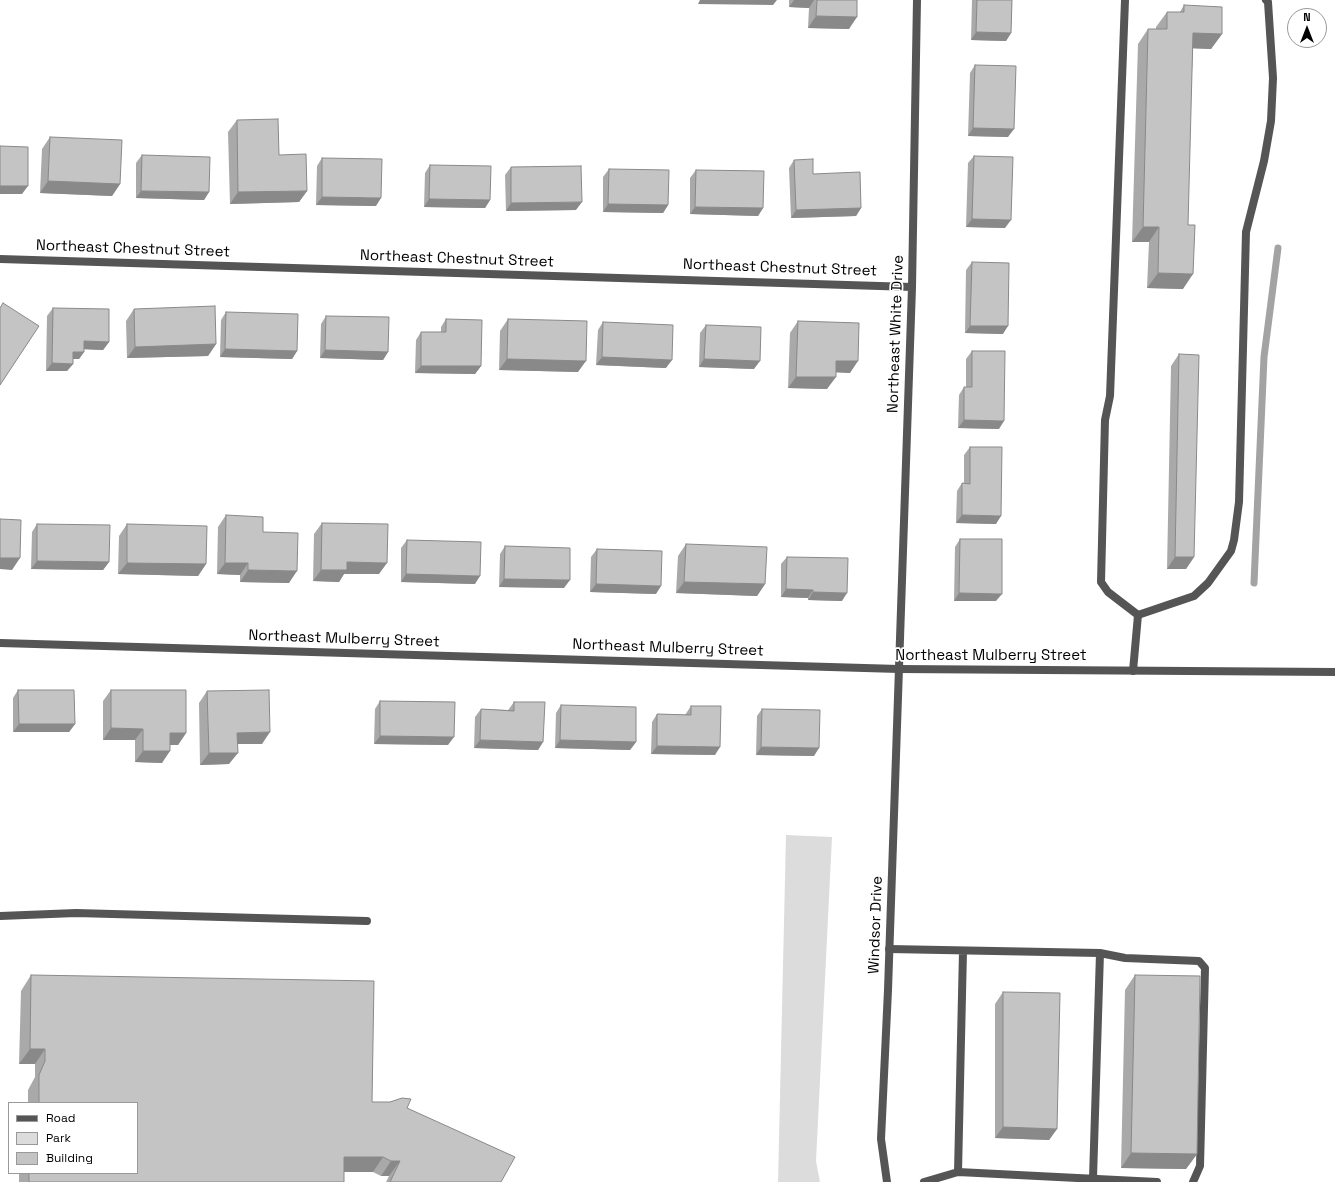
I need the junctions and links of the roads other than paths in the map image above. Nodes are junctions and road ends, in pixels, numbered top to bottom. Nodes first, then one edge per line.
1 (917, 0) edge
2 (1125, 0) edge
3 (1266, 0) edge
4 (0, 259) edge
5 (912, 286) junction
6 (1138, 615) junction
7 (0, 643) edge
8 (900, 669) junction
9 (1133, 671) junction
10 (1335, 672) edge
11 (0, 916) edge
12 (367, 921) dead end
13 (889, 949) junction
14 (964, 951) junction
15 (1100, 953) junction
16 (958, 1172) junction
17 (1093, 1178) junction
18 (887, 1182) edge
19 (924, 1182) edge
20 (1157, 1182) edge
21 (1193, 1182) edge

1 - 5 street, Northeast White Drive
2 - 6 street
3 - 6 street
4 - 5 street, Northeast Chestnut Street
5 - 8 street, Northeast White Drive
6 - 9 street
7 - 8 street, Northeast Mulberry Street
8 - 9 street, Northeast Mulberry Street
8 - 13 street, Windsor Drive
9 - 10 street, Northeast Mulberry Street
11 - 12 street
13 - 14 street
13 - 18 street, Windsor Drive
14 - 15 street
14 - 16 street
15 - 17 street
15 - 21 street
16 - 17 street
16 - 19 street
17 - 20 street

